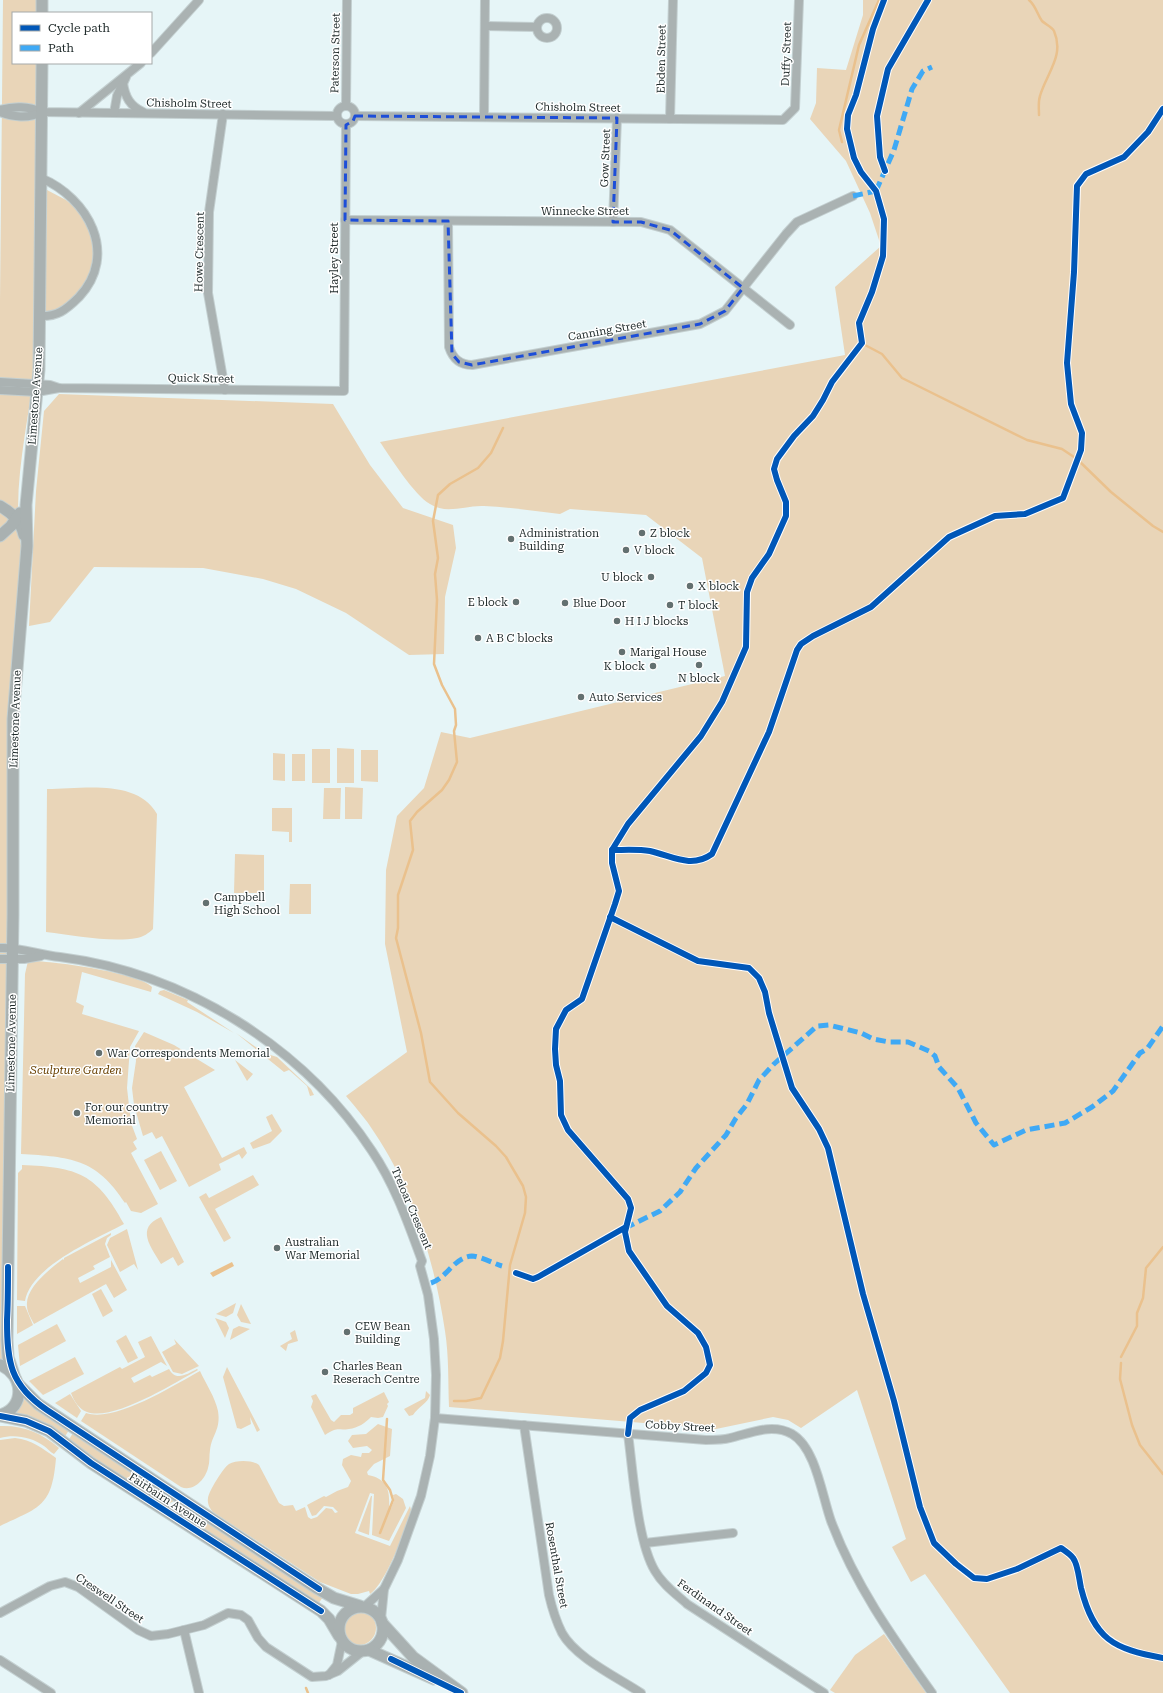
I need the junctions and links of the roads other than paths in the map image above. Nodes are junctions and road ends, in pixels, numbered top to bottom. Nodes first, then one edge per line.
1 (42, 0) edge
2 (199, 0) edge
3 (347, 0) edge
4 (485, 0) edge
5 (673, 0) edge
6 (799, 0) edge
7 (42, 12) edge
8 (485, 26) junction
9 (537, 27) dead end
10 (152, 52) edge
11 (42, 64) edge
12 (140, 64) edge
13 (126, 78) junction
14 (346, 106) junction
15 (795, 108) joint
16 (0, 111) edge
17 (41, 112) junction
18 (79, 112) junction
19 (114, 113) junction
20 (145, 113) junction
21 (223, 114) junction
22 (336, 116) junction
23 (355, 116) junction
24 (484, 117) junction
25 (617, 118) junction
26 (670, 119) junction
27 (346, 125) junction
28 (41, 178) junction
29 (853, 196) dead end
30 (345, 220) junction
31 (448, 221) junction
32 (613, 222) junction
33 (743, 288) junction
34 (39, 316) junction
35 (790, 325) dead end
36 (0, 382) edge
37 (38, 388) junction
38 (0, 390) edge
39 (225, 390) junction
40 (344, 391) joint
41 (26, 505) junction
42 (0, 506) edge
43 (16, 518) junction
44 (0, 536) edge
45 (27, 546) junction
46 (12, 947) junction
47 (0, 948) edge
48 (44, 955) junction
49 (0, 959) edge
50 (12, 959) junction
51 (0, 1366) edge
52 (16, 1379) junction
53 (0, 1416) edge
54 (435, 1418) junction
55 (524, 1425) junction
56 (628, 1434) junction
57 (733, 1533) dead end
58 (645, 1543) junction
59 (384, 1589) junction
60 (362, 1607) junction
61 (0, 1613) edge
62 (381, 1621) junction
63 (184, 1630) junction
64 (340, 1639) junction
65 (366, 1650) junction
66 (0, 1660) edge
67 (329, 1675) junction
68 (51, 1693) edge
69 (200, 1693) edge
70 (462, 1693) edge
71 (641, 1693) edge
72 (824, 1693) edge
73 (932, 1693) edge

1 - 7 main road
2 - 10 street
3 - 14 street, Paterson Street
4 - 8 street
5 - 26 street, Ebden Street
6 - 15 street, Duffy Street
8 - 9 street
8 - 24 street
11 - 17 main road, Limestone Avenue
12 - 13 street
13 - 18 street
13 - 19 street
13 - 20 street
14 - 22 street
14 - 23 street
15 - 26 street, Chisholm Street
16 - 17 street, Chisholm Street
17 - 18 street, Chisholm Street
17 - 28 main road, Limestone Avenue
18 - 19 street, Chisholm Street
19 - 20 street, Chisholm Street
20 - 21 street, Chisholm Street
21 - 22 street, Chisholm Street
21 - 39 street, Howe Crescent
22 - 27 street
23 - 24 street, Chisholm Street
23 - 27 street
24 - 25 street, Chisholm Street
25 - 26 street, Chisholm Street
25 - 32 street, Gow Street
27 - 30 street, Hayley Street
28 - 34 main road, Limestone Avenue
28 - 34 street
29 - 33 street, Canning Street
30 - 31 street, Winnecke Street
30 - 40 street, Hayley Street
31 - 32 street, Winnecke Street
31 - 33 street, Canning Street
32 - 33 street, Winnecke Street
33 - 35 street, Winnecke Street
34 - 37 main road, Limestone Avenue
36 - 37 street
37 - 38 street
37 - 39 street, Quick Street
37 - 41 main road, Limestone Avenue
39 - 40 street, Quick Street
41 - 43 main road
41 - 45 main road, Limestone Avenue
42 - 43 main road
43 - 44 main road
43 - 45 main road
45 - 46 main road, Limestone Avenue
46 - 47 street, Treloar Crescent
46 - 48 street, Treloar Crescent
46 - 50 main road, Limestone Avenue
48 - 50 street, Treloar Crescent
48 - 54 street, Treloar Crescent
49 - 50 street, Treloar Crescent
50 - 52 main road, Limestone Avenue
51 - 52 main road, Fairbairn Avenue
52 - 53 main road
52 - 60 main road, Fairbairn Avenue
53 - 64 main road, Fairbairn Avenue
54 - 55 street, Cobby Street
54 - 59 street, Treloar Crescent
55 - 56 street, Cobby Street
55 - 71 street, Rosenthal Street
56 - 58 street, Ferdinand Street
56 - 73 street, Cobby Street
57 - 58 street
58 - 72 street, Ferdinand Street
59 - 60 street, Treloar Crescent
59 - 62 street, Treloar Crescent
60 - 62 main road
60 - 64 main road
61 - 63 street, Creswell Street
62 - 65 main road
62 - 70 main road
63 - 67 street, Creswell Street
63 - 69 street
64 - 65 main road
64 - 67 street
65 - 67 street, Creswell Street
65 - 70 main road
66 - 68 street

